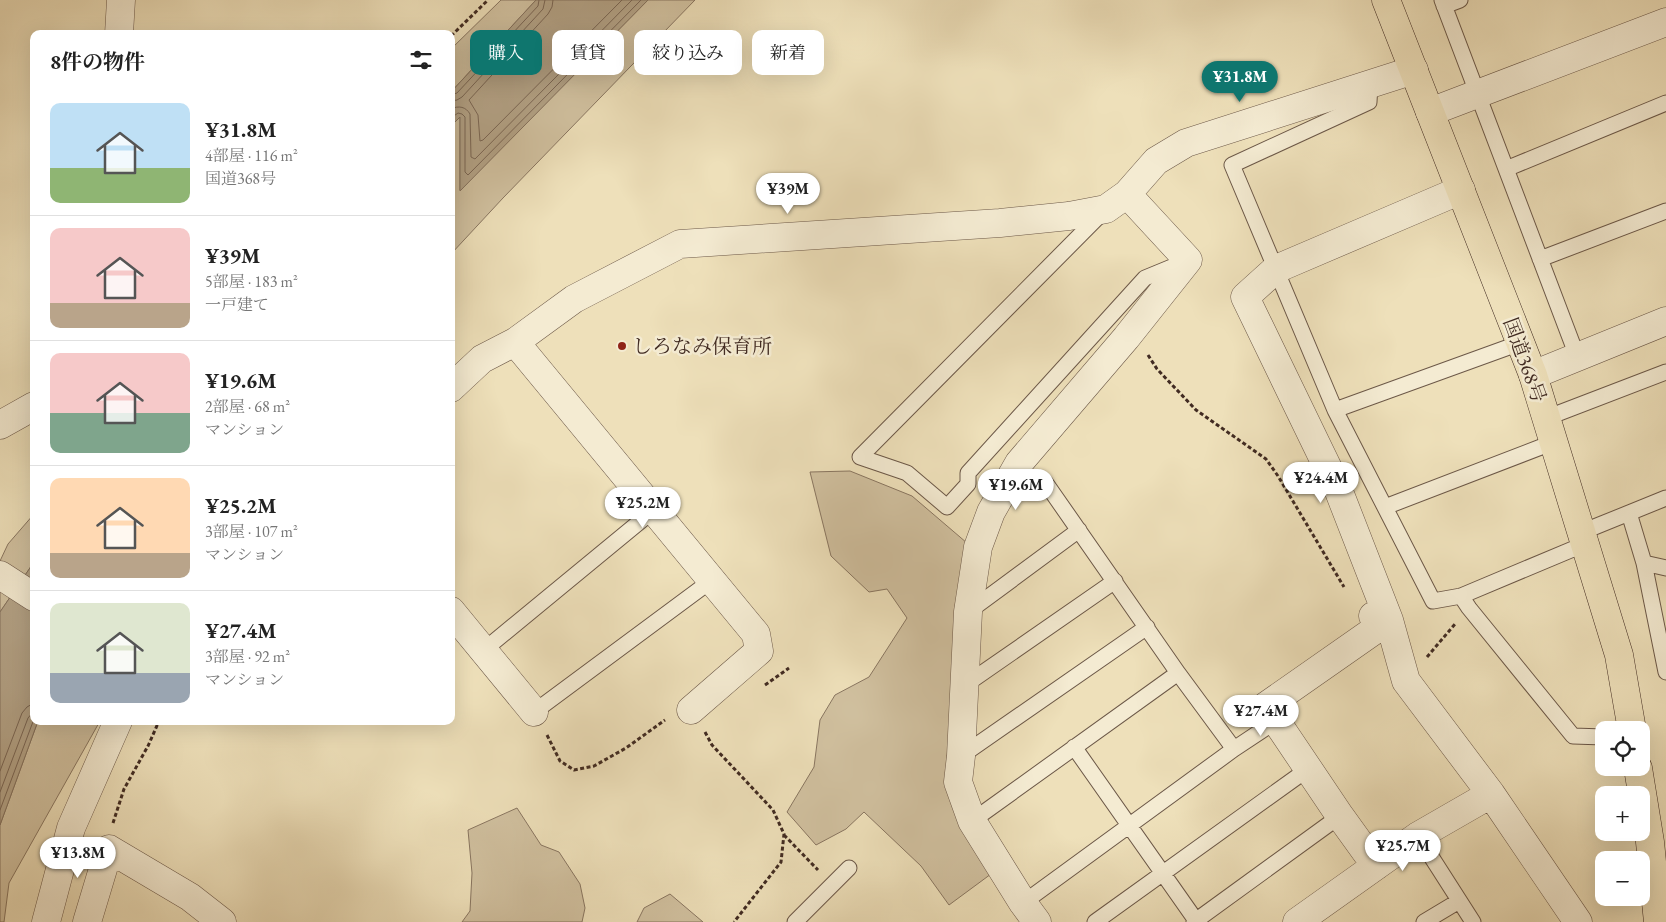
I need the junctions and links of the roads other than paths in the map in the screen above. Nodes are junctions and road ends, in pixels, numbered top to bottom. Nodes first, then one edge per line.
1 (121, 0) edge
2 (1386, 0) edge
3 (1460, 0) edge
4 (1443, 3) edge
5 (1666, 22) edge
6 (118, 30) edge
7 (1414, 70) junction
8 (1370, 84) junction
9 (1478, 94) junction
10 (1666, 103) edge
11 (1430, 112) junction
12 (1506, 169) junction
13 (1461, 190) junction
14 (1116, 201) junction
15 (1666, 211) edge
16 (1540, 259) junction
17 (1188, 260) junction
18 (1276, 269) junction
19 (1666, 321) edge
20 (515, 342) junction
21 (1520, 343) junction
22 (1577, 356) junction
23 (1666, 372) edge
24 (1533, 375) junction
25 (455, 384) edge
26 (30, 408) edge
27 (1335, 410) junction
28 (0, 425) edge
29 (1550, 430) junction
30 (1045, 482) dead end
31 (1666, 498) edge
32 (1385, 507) junction
33 (654, 510) junction
34 (1629, 513) junction
35 (1079, 530) junction
36 (1583, 538) junction
37 (1644, 564) junction
38 (1666, 568) edge
39 (0, 575) edge
40 (712, 580) junction
41 (1114, 580) junction
42 (30, 594) edge
43 (1465, 602) junction
44 (968, 612) junction
45 (455, 616) edge
46 (1379, 618) junction
47 (1147, 627) junction
48 (484, 650) junction
49 (1666, 672) edge
50 (1178, 673) junction
51 (965, 686) junction
52 (691, 710) road end
53 (534, 712) joint
54 (1276, 721) junction
55 (1630, 721) edge
56 (116, 725) edge
57 (1595, 737) edge
58 (1074, 747) junction
59 (1234, 750) junction
60 (961, 756) junction
61 (1308, 768) junction
62 (1640, 776) edge
63 (1491, 794) junction
64 (1340, 816) junction
65 (972, 821) junction
66 (1130, 826) junction
67 (1418, 836) junction
68 (1658, 842) edge
69 (1376, 866) junction
70 (849, 868) dead end
71 (1163, 873) junction
72 (1459, 900) junction
73 (1030, 912) edge
74 (1196, 921) edge
75 (46, 922) edge
76 (87, 922) edge
77 (222, 922) edge
78 (795, 922) edge
79 (1095, 922) edge
80 (1297, 922) edge
81 (1424, 922) edge
82 (1473, 922) edge
83 (1578, 922) edge
84 (1658, 922) edge

1 - 6 street
2 - 7 highway, 国道368号
3 - 4 lane
4 - 9 lane
5 - 9 street
7 - 8 street
7 - 11 highway, 国道368号
8 - 14 street
8 - 18 lane
9 - 11 street
9 - 12 lane
10 - 12 lane
11 - 13 highway, 国道368号
12 - 16 lane
13 - 18 street
13 - 21 highway, 国道368号
14 - 17 street
14 - 17 lane
14 - 20 street
15 - 16 lane
16 - 22 lane
17 - 44 street
18 - 27 lane
18 - 46 street
19 - 22 street
20 - 25 street
20 - 33 street
21 - 24 highway, 国道368号
21 - 27 lane
22 - 24 street
23 - 29 lane
24 - 29 highway, 国道368号
26 - 28 street
27 - 32 lane
29 - 32 lane
29 - 36 highway, 国道368号
30 - 35 lane
31 - 34 lane
32 - 43 lane
33 - 40 street
33 - 48 lane
34 - 36 lane
34 - 37 lane
35 - 41 lane
35 - 44 lane
36 - 43 lane
36 - 55 highway, 国道368号
37 - 38 lane
37 - 49 lane
39 - 42 street
40 - 52 street
40 - 53 lane
41 - 47 lane
41 - 51 lane
43 - 57 lane
44 - 51 street
45 - 48 street
46 - 54 street
46 - 63 street
47 - 50 lane
47 - 60 lane
48 - 53 street
50 - 58 lane
50 - 59 lane
51 - 60 street
54 - 59 lane
54 - 61 street
56 - 75 street
58 - 65 lane
58 - 66 lane
59 - 66 lane
60 - 65 street
61 - 64 street
61 - 71 lane
62 - 68 highway
63 - 67 street
63 - 83 street
64 - 69 street
64 - 74 lane
65 - 73 street
66 - 71 lane
66 - 73 lane
67 - 69 street
67 - 72 lane
68 - 84 highway
69 - 80 street
70 - 78 lane
71 - 74 lane
71 - 79 lane
72 - 81 lane
72 - 82 lane
76 - 77 street

